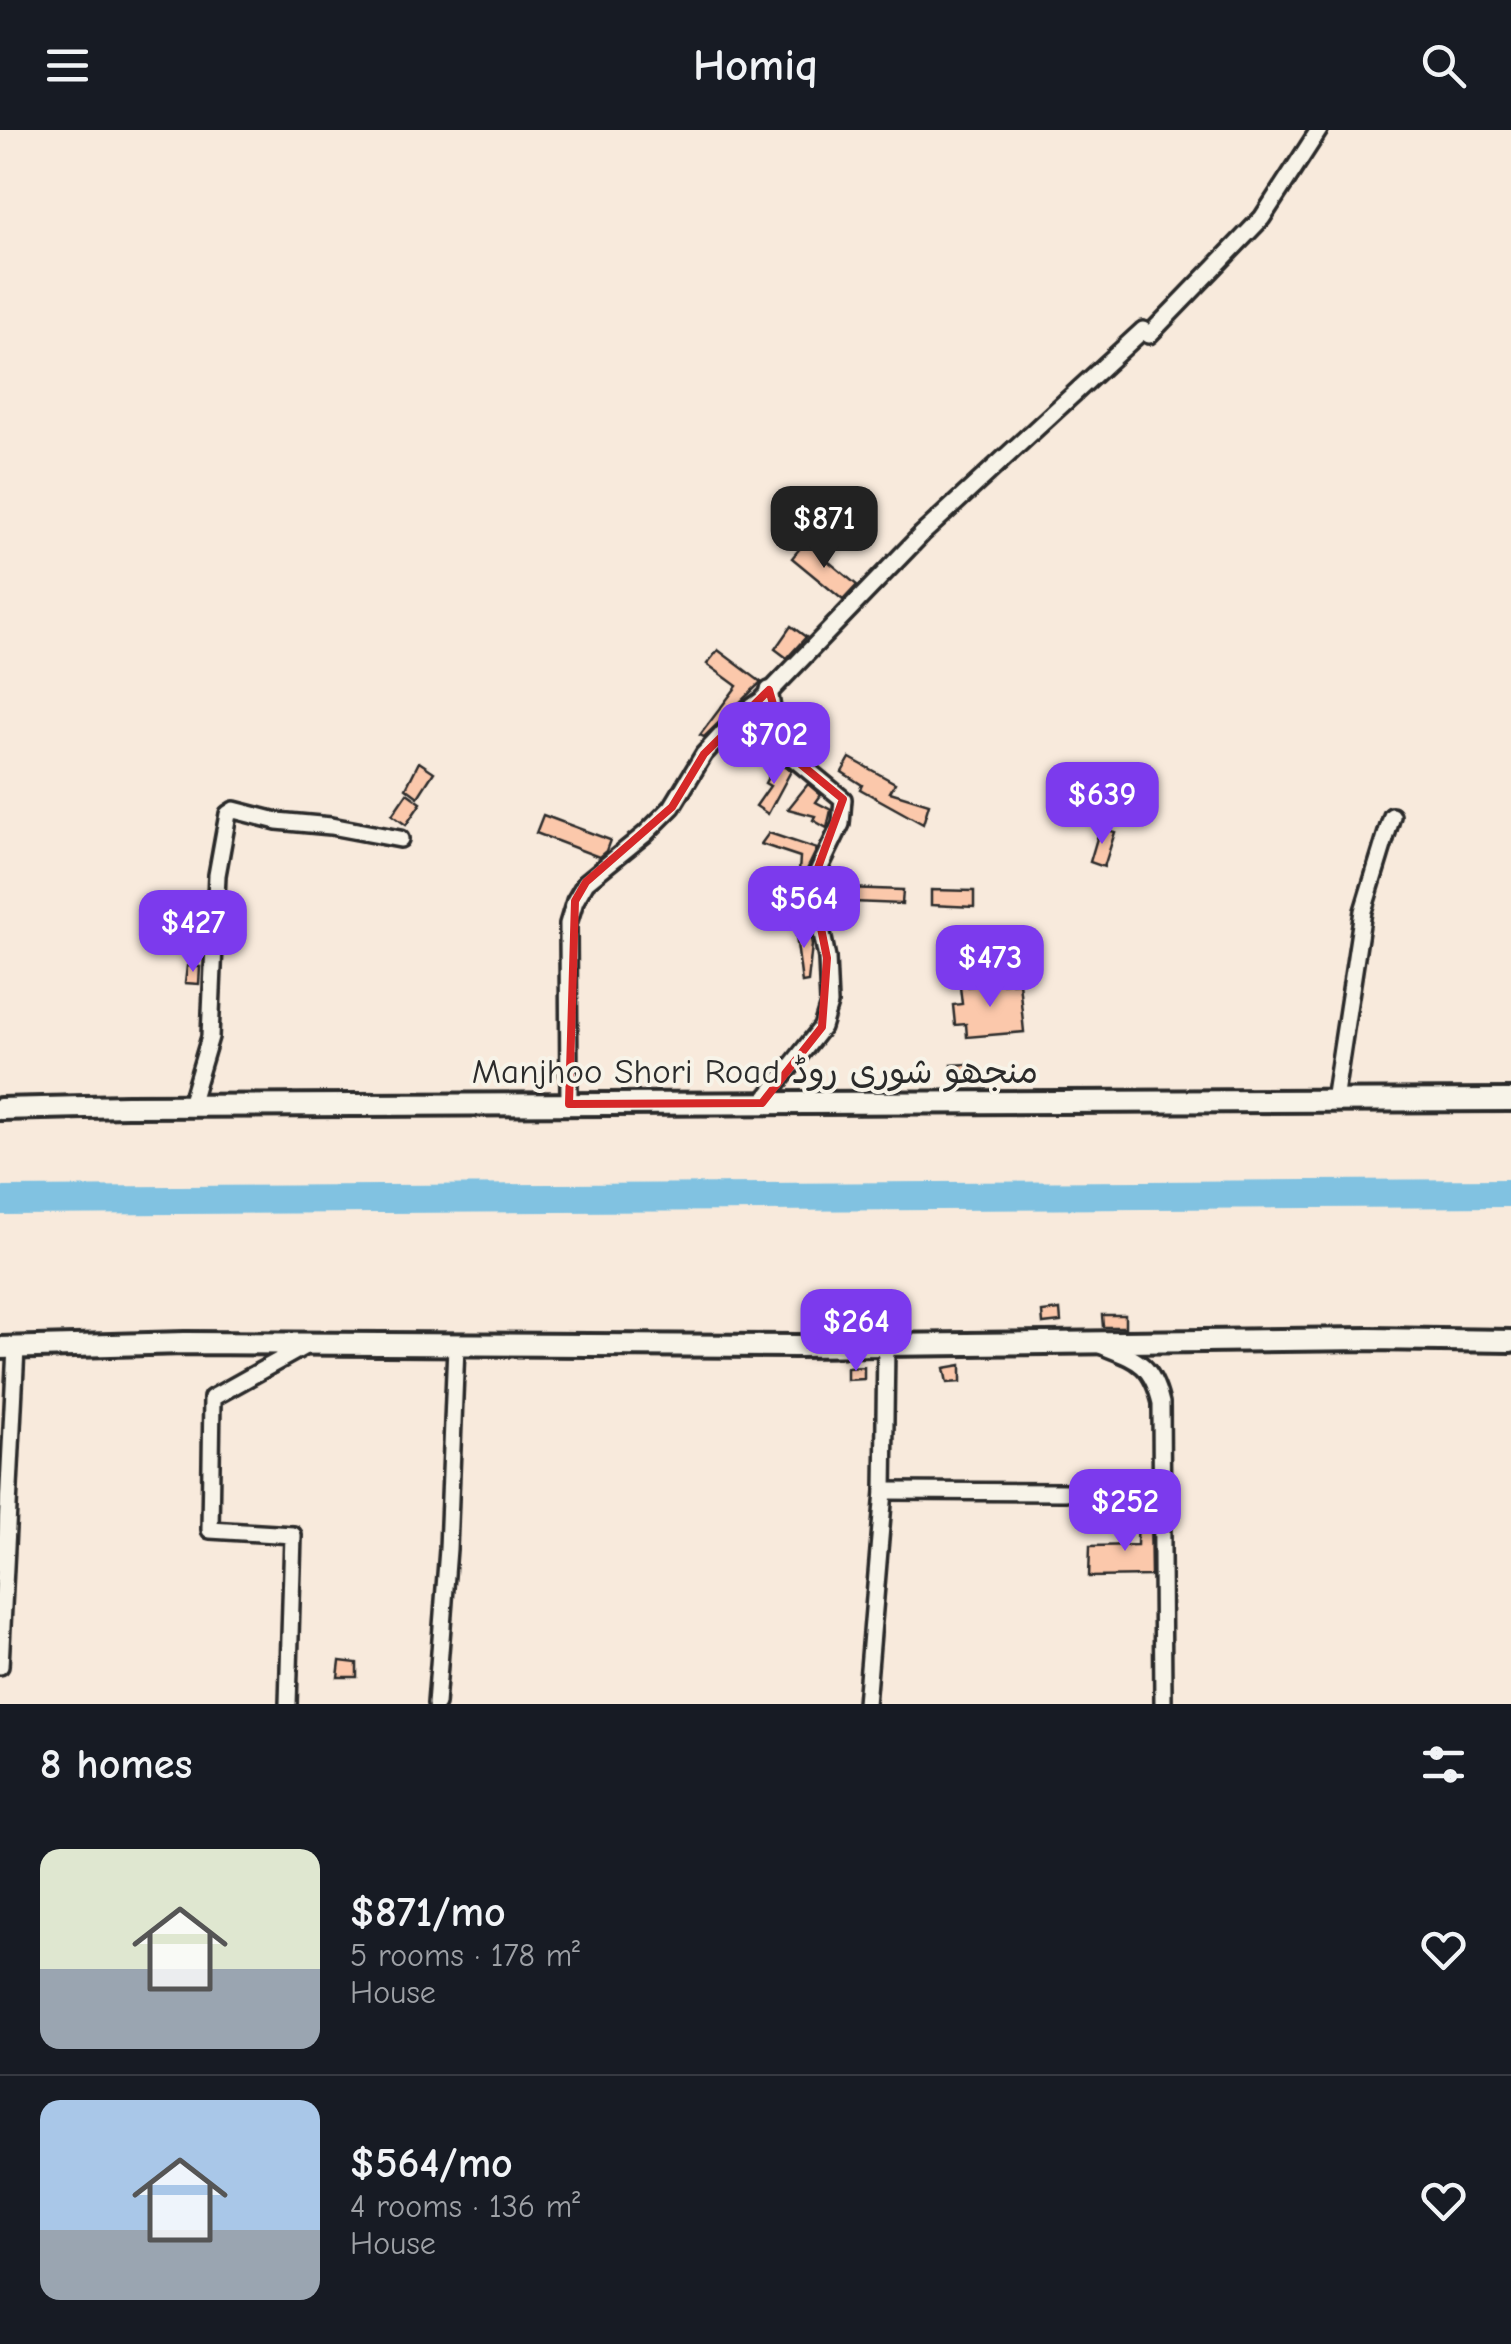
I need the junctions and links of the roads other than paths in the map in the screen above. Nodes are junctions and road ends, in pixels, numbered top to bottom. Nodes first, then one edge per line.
1 (1318, 130) edge
2 (769, 690) junction
3 (1392, 816) dead end
4 (400, 839) dead end
5 (1511, 1100) edge
6 (1334, 1101) junction
7 (762, 1103) junction
8 (569, 1104) junction
9 (190, 1106) junction
10 (0, 1109) edge
11 (1511, 1342) edge
12 (307, 1345) junction
13 (1100, 1345) junction
14 (456, 1346) junction
15 (886, 1346) junction
16 (8, 1348) edge
17 (884, 1491) junction
18 (1066, 1492) dead end
19 (0, 1666) edge
20 (288, 1704) edge
21 (436, 1704) edge
22 (866, 1704) edge
23 (1163, 1704) edge

1 - 2 street
2 - 7 street
2 - 8 street
3 - 6 street
4 - 9 street
5 - 6 street, Manjhoo Shori Road منجھو شوری روڈ
6 - 7 street, Manjhoo Shori Road منجھو شوری روڈ
7 - 8 street, Manjhoo Shori Road منجھو شوری روڈ
8 - 9 street, Manjhoo Shori Road منجھو شوری روڈ
9 - 10 street, Manjhoo Shori Road منجھو شوری روڈ
11 - 13 street
12 - 14 street
12 - 16 street
12 - 20 street
13 - 15 street
13 - 23 street
14 - 15 street
14 - 21 street
15 - 17 street
16 - 19 street
17 - 18 street
17 - 22 street

